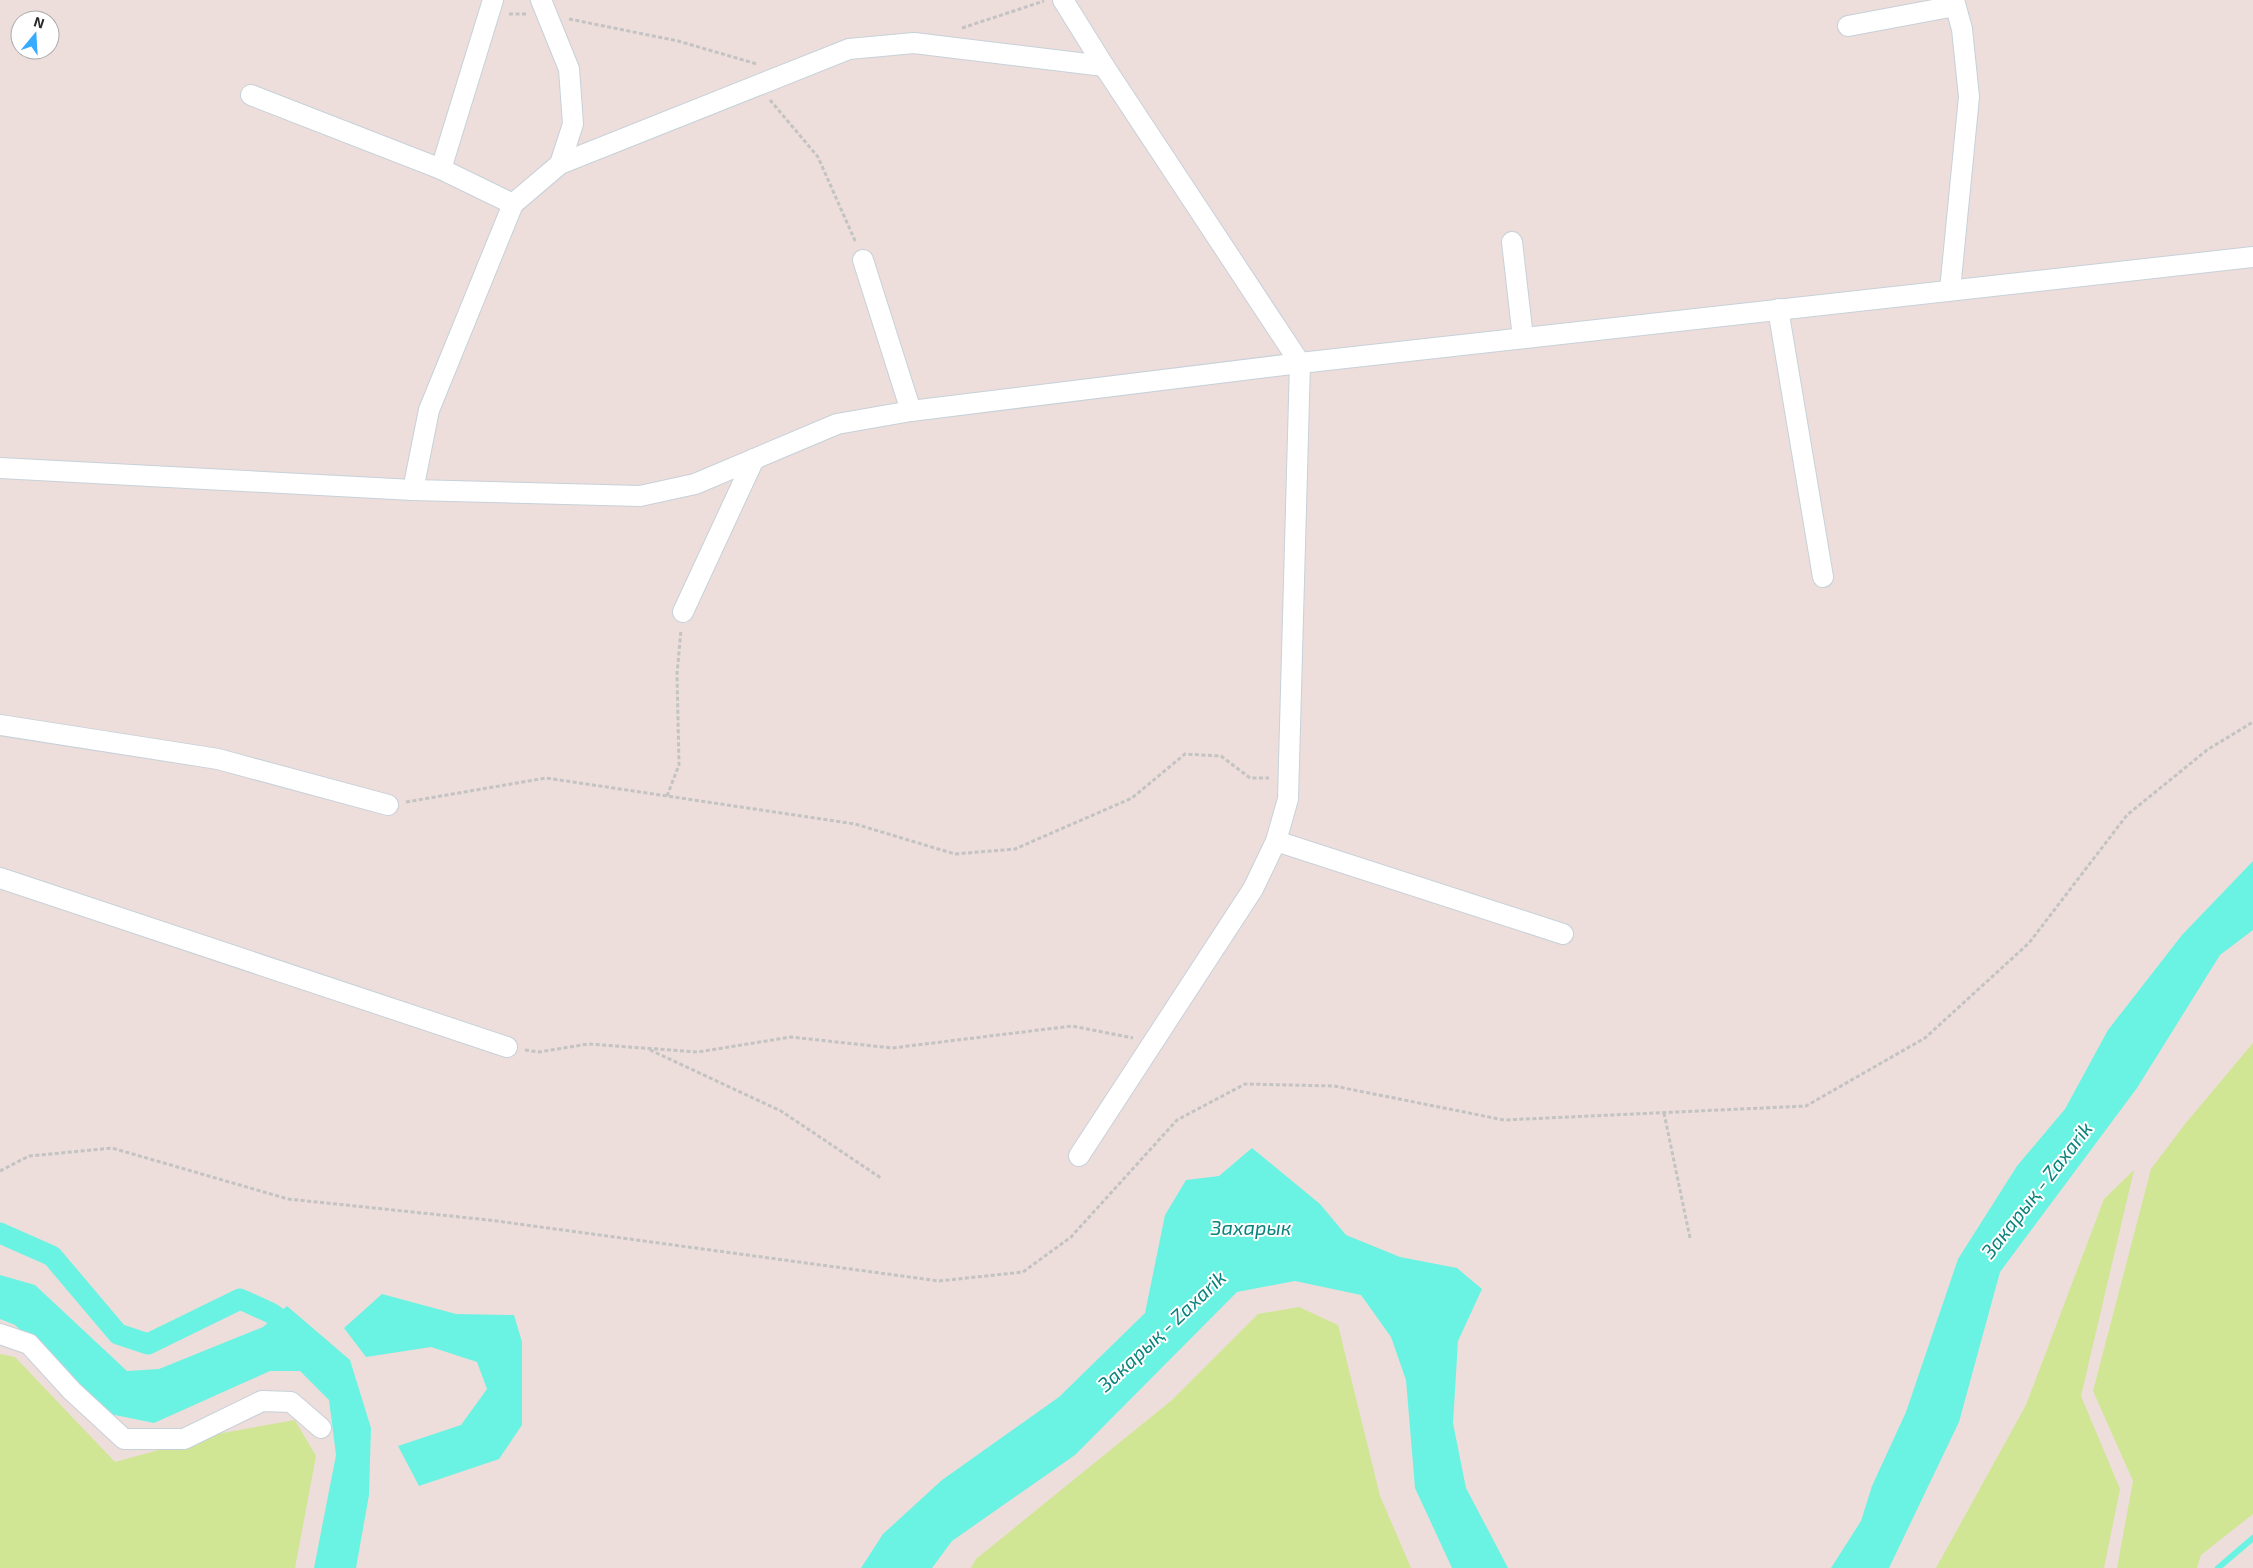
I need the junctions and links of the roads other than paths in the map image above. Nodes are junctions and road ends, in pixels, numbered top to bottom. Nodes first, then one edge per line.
1 (1063, 0) edge
2 (1954, 3) edge
3 (491, 7) edge
4 (544, 8) edge
5 (1848, 26) dead end
6 (1104, 66) junction
7 (251, 95) dead end
8 (560, 164) junction
9 (442, 169) junction
10 (513, 204) junction
11 (1512, 242) dead end
12 (2253, 257) edge
13 (863, 260) road end
14 (1950, 290) junction
15 (1778, 309) junction
16 (1523, 338) junction
17 (1300, 363) junction
18 (911, 411) junction
19 (754, 459) junction
20 (0, 468) edge
21 (413, 490) junction
22 (1823, 576) dead end
23 (683, 612) road end
24 (0, 725) edge
25 (388, 805) road end
26 (1276, 841) junction
27 (0, 878) edge
28 (1563, 934) dead end
29 (507, 1047) road end
30 (1079, 1156) dead end
31 (0, 1334) edge
32 (321, 1428) dead end

1 - 6 street
2 - 5 street
2 - 14 street
3 - 9 street
4 - 8 street
6 - 8 street
6 - 17 street
7 - 9 street
8 - 10 street
9 - 10 street
10 - 21 street
11 - 16 street
12 - 14 street
13 - 18 street
14 - 15 street
15 - 16 street
15 - 22 street
16 - 17 street
17 - 18 street
17 - 26 street
18 - 19 street
19 - 21 street
19 - 23 street
20 - 21 street
24 - 25 street
26 - 28 street
26 - 30 street
27 - 29 street
31 - 32 street

